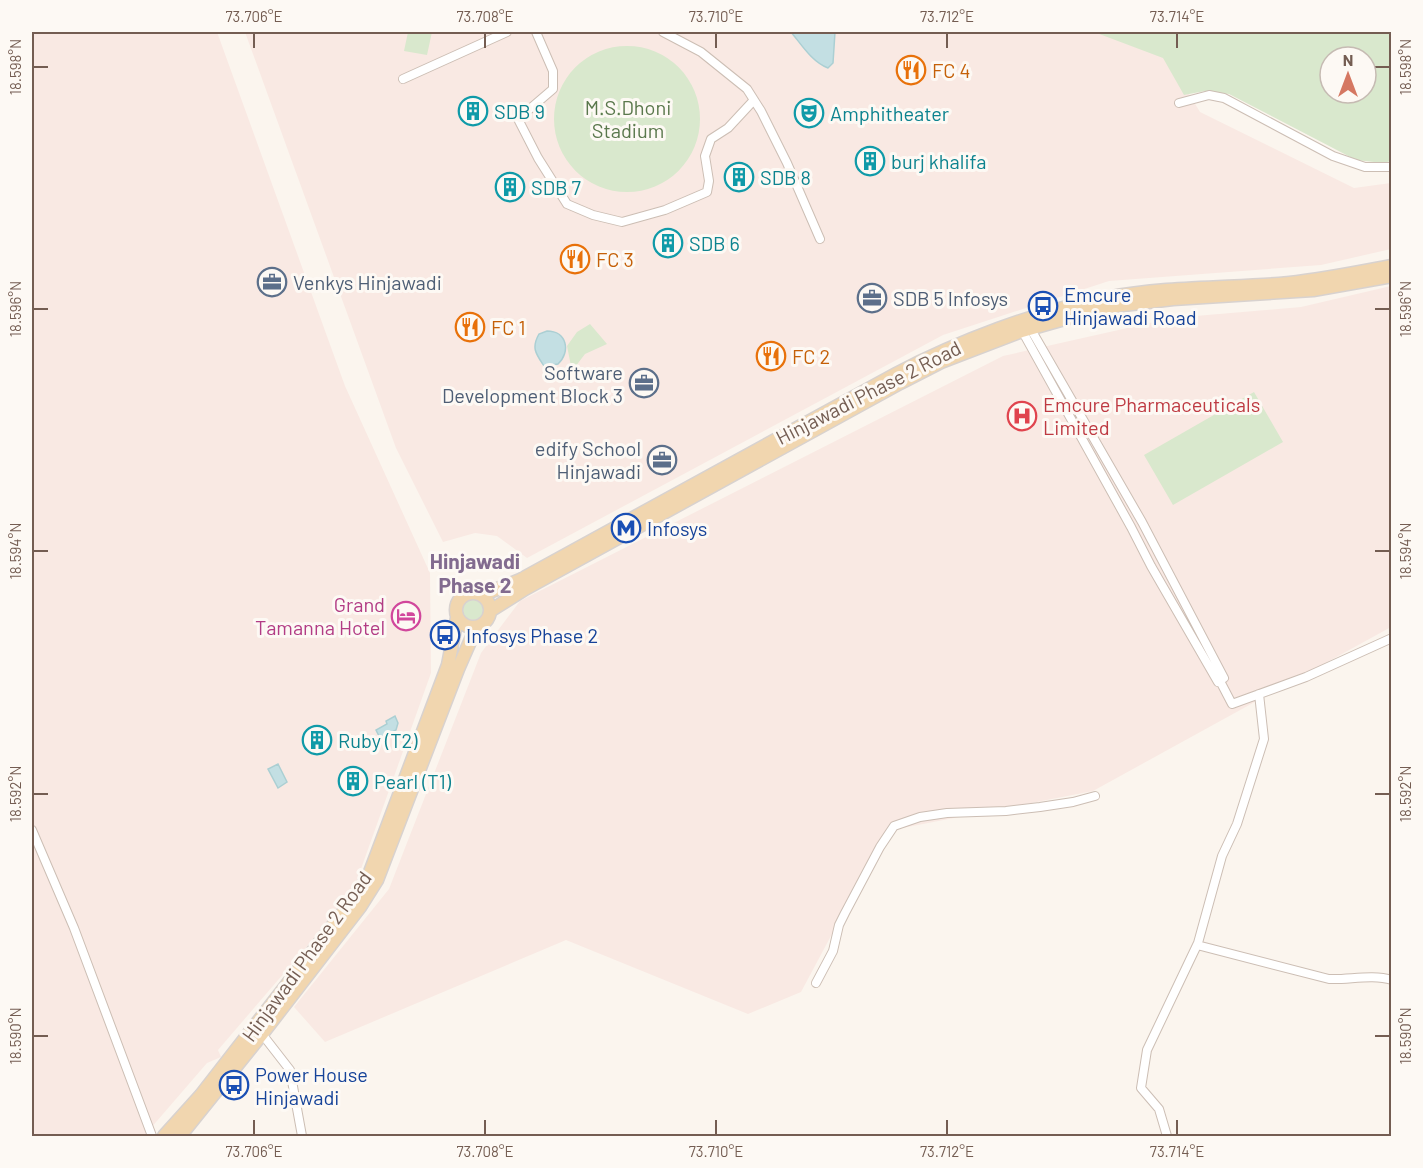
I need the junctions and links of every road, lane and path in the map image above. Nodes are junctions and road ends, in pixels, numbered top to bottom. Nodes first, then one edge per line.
1 (507, 32) edge
2 (536, 32) edge
3 (663, 32) edge
4 (403, 78) dead end
5 (754, 100) junction
6 (1179, 103) dead end
7 (1392, 168) edge
8 (820, 239) dead end
9 (1392, 266) edge
10 (1392, 276) edge
11 (1024, 326) junction
12 (1161, 560) junction
13 (1151, 566) junction
14 (482, 595) junction
15 (490, 611) junction
16 (457, 618) junction
17 (481, 626) junction
18 (1391, 641) edge
19 (1220, 681) junction
20 (1259, 694) junction
21 (1095, 796) dead end
22 (32, 830) edge
23 (361, 896) junction
24 (1197, 945) junction
25 (1392, 980) edge
26 (816, 983) dead end
27 (262, 1034) junction
28 (152, 1137) edge
29 (164, 1137) edge
30 (180, 1137) edge
31 (302, 1137) edge
32 (1167, 1137) edge

1 - 4 street
2 - 5 street
3 - 5 street
5 - 8 street
6 - 7 street
9 - 11 main road, Hinjawadi Phase 2 Road
10 - 11 main road, Hinjawadi Phase 2 Road
11 - 12 street
11 - 13 street
11 - 14 main road, Hinjawadi Phase 2 Road
11 - 15 main road, Hinjawadi Phase 2 Road
12 - 13 street
12 - 19 street
13 - 19 street
14 - 15 main road
14 - 16 main road
15 - 17 main road
16 - 17 main road
16 - 23 main road, Hinjawadi Phase 2 Road
17 - 23 main road, Hinjawadi Phase 2 Road
18 - 20 street
19 - 20 street
20 - 24 street
21 - 26 street
22 - 28 street
23 - 27 main road, Hinjawadi Phase 2 Road
23 - 29 main road, Hinjawadi Phase 2 Road
24 - 25 street
24 - 32 street
27 - 30 main road, Hinjawadi Phase 2 Road
27 - 31 street

